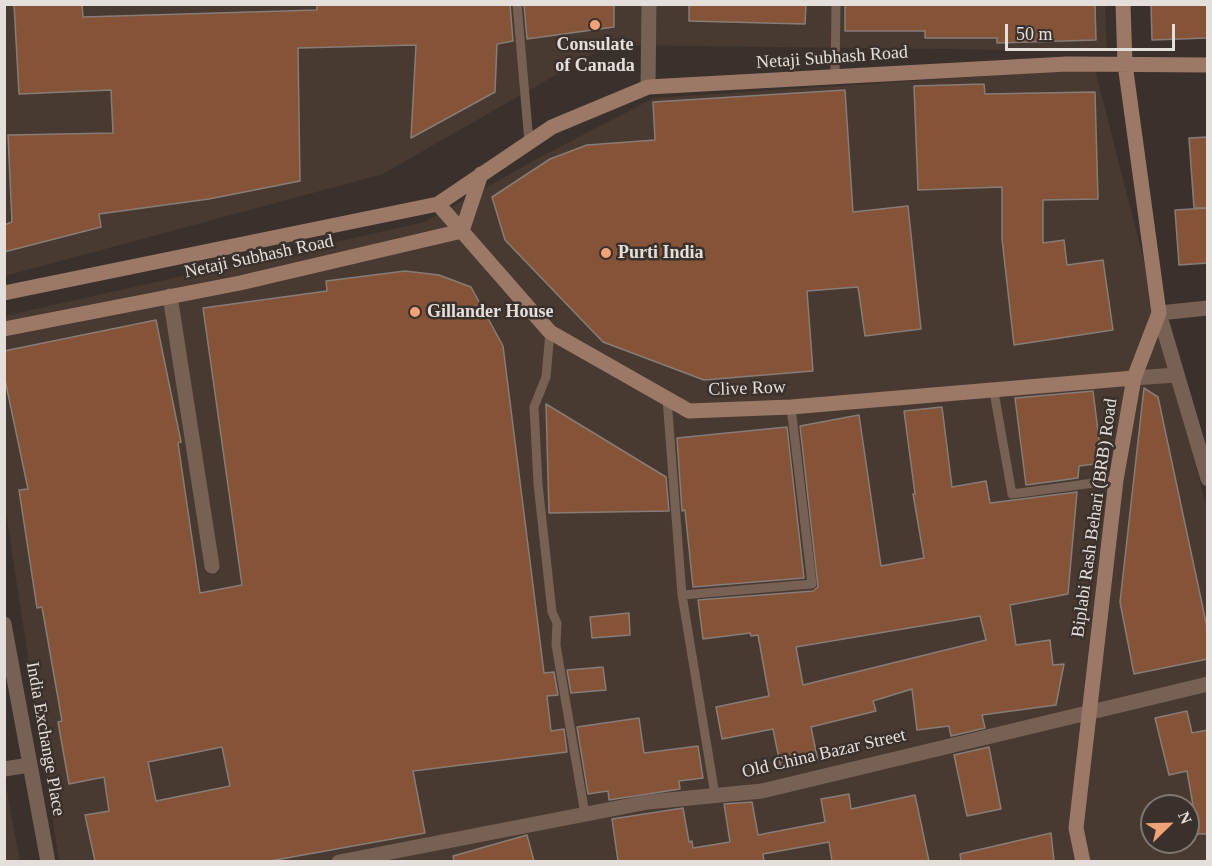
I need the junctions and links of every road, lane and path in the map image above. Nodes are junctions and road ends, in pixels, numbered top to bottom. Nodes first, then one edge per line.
1 (517, 4) edge
2 (649, 4) edge
3 (836, 4) edge
4 (1124, 4) edge
5 (1125, 64) junction
6 (1208, 65) edge
7 (835, 77) junction
8 (648, 87) junction
9 (529, 142) junction
10 (481, 174) junction
11 (438, 204) junction
12 (462, 231) junction
13 (4, 293) edge
14 (170, 296) junction
15 (1208, 308) edge
16 (1159, 313) junction
17 (4, 329) edge
18 (550, 332) junction
19 (1176, 375) junction
20 (1134, 378) junction
21 (994, 392) junction
22 (667, 399) junction
23 (791, 407) junction
24 (1208, 479) edge
25 (1116, 480) junction
26 (212, 567) dead end
27 (682, 594) junction
28 (4, 624) edge
29 (1208, 684) edge
30 (1089, 711) junction
31 (30, 765) junction
32 (4, 770) edge
33 (715, 795) junction
34 (585, 814) junction
35 (412, 847) junction
36 (48, 861) edge
37 (339, 861) edge
38 (401, 861) edge
39 (1083, 861) edge

1 - 9 lane
2 - 8 street
3 - 7 lane
4 - 5 main road, Biplabi Rash Behari (BRB) Road
5 - 6 main road, Netaji Subhash Road
5 - 7 main road, Netaji Subhash Road
5 - 16 main road, Biplabi Rash Behari (BRB) Road
7 - 8 main road, Netaji Subhash Road
8 - 9 main road, Netaji Subhash Road
9 - 10 main road, Netaji Subhash Road
10 - 11 main road, Netaji Subhash Road
10 - 12 main road
11 - 12 main road, Clive Row
11 - 13 main road, Netaji Subhash Road
12 - 14 main road, Netaji Subhash Road
12 - 18 main road, Clive Row
14 - 17 main road, Netaji Subhash Road
14 - 26 street
15 - 16 street
16 - 19 street
16 - 20 main road, Biplabi Rash Behari (BRB) Road
18 - 22 main road, Clive Row
18 - 34 lane
19 - 20 street
19 - 24 street
20 - 21 main road, Clive Row
20 - 25 main road, Biplabi Rash Behari (BRB) Road
21 - 23 main road, Clive Row
21 - 25 lane
22 - 23 main road, Clive Row
22 - 27 lane
23 - 27 lane
25 - 30 main road, Biplabi Rash Behari (BRB) Road
27 - 33 lane
28 - 31 street, India Exchange Place
29 - 30 street, Old China Bazar Street
30 - 33 street, Old China Bazar Street
30 - 39 main road, Biplabi Rash Behari (BRB) Road
31 - 32 street
31 - 36 street, India Exchange Place
33 - 34 street, Old China Bazar Street
34 - 35 street, Old China Bazar Street
35 - 37 street, Old China Bazar Street
35 - 38 street

